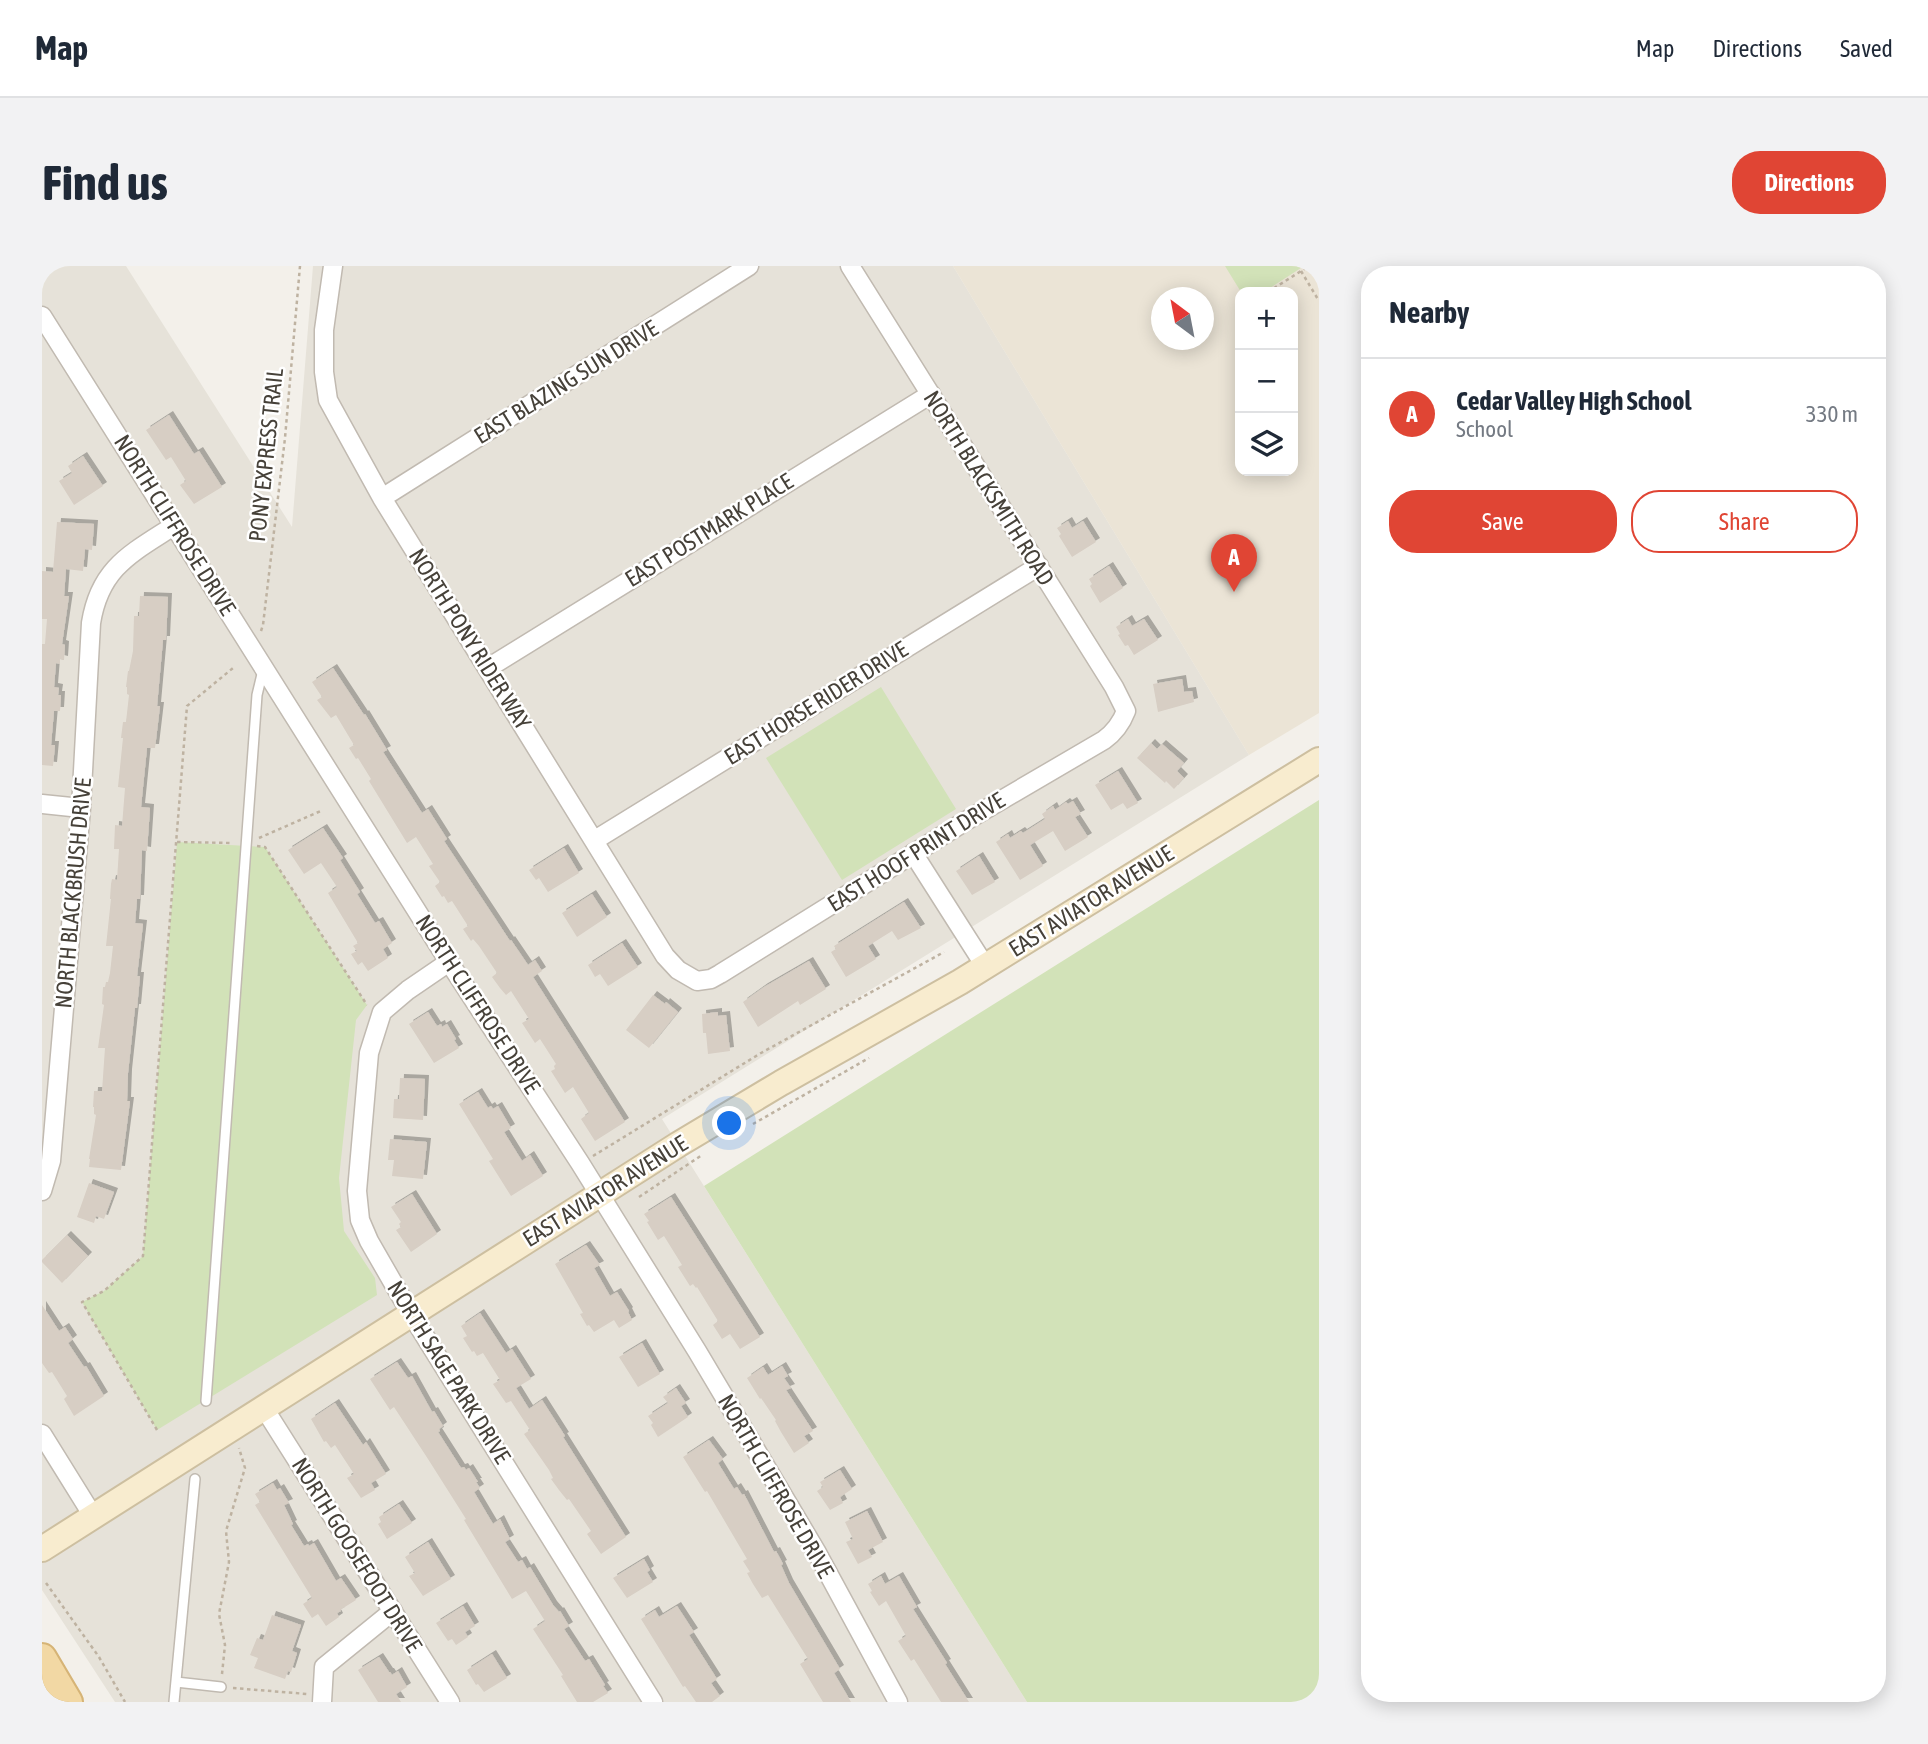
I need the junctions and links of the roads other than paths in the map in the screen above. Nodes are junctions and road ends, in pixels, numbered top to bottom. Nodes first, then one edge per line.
1 (333, 266) edge
2 (750, 266) edge
3 (850, 266) edge
4 (42, 316) edge
5 (931, 394) junction
6 (382, 498) junction
7 (175, 525) junction
8 (1039, 566) junction
9 (264, 665) junction
10 (488, 668) junction
11 (1126, 712) joint
12 (1319, 760) edge
13 (42, 804) edge
14 (81, 808) junction
15 (595, 840) junction
16 (913, 853) junction
17 (449, 962) junction
18 (985, 966) junction
19 (697, 981) joint
20 (42, 1191) edge
21 (600, 1194) junction
22 (411, 1314) junction
23 (206, 1401) dead end
24 (264, 1408) junction
25 (42, 1434) edge
26 (195, 1479) dead end
27 (93, 1517) junction
28 (42, 1549) edge
29 (393, 1611) junction
30 (42, 1658) edge
31 (176, 1682) junction
32 (221, 1687) road end
33 (314, 1698) edge
34 (68, 1702) edge
35 (174, 1702) edge
36 (450, 1702) edge
37 (653, 1702) edge
38 (898, 1702) edge

1 - 6 street, NORTH PONY RIDER WAY
2 - 6 street, EAST BLAZING SUN DRIVE
3 - 5 street, NORTH BLACKSMITH ROAD
4 - 7 street, NORTH CLIFFROSE DRIVE
5 - 8 street, NORTH BLACKSMITH ROAD
5 - 10 street, EAST POSTMARK PLACE
6 - 10 street, NORTH PONY RIDER WAY
7 - 9 street, NORTH CLIFFROSE DRIVE
7 - 14 street, NORTH BLACKBRUSH DRIVE
8 - 11 street, NORTH BLACKSMITH ROAD
8 - 15 street, EAST HORSE RIDER DRIVE
9 - 17 street, NORTH CLIFFROSE DRIVE
9 - 23 lane
10 - 15 street, NORTH PONY RIDER WAY
11 - 16 street, EAST HOOF PRINT DRIVE
12 - 18 street, EAST AVIATOR AVENUE
13 - 14 street
14 - 20 street, NORTH BLACKBRUSH DRIVE
15 - 19 street, NORTH PONY RIDER WAY
16 - 18 street
16 - 19 street, EAST HOOF PRINT DRIVE
17 - 21 street, NORTH CLIFFROSE DRIVE
17 - 22 street, NORTH SAGE PARK DRIVE
18 - 21 street, EAST AVIATOR AVENUE
21 - 22 street, EAST AVIATOR AVENUE
21 - 38 street, NORTH CLIFFROSE DRIVE
22 - 24 street, EAST AVIATOR AVENUE
22 - 37 street, NORTH SAGE PARK DRIVE
24 - 27 street, EAST AVIATOR AVENUE
24 - 29 street, NORTH GOOSEFOOT DRIVE
25 - 27 street
26 - 31 lane
27 - 28 street, EAST AVIATOR AVENUE
29 - 33 street
29 - 36 street, NORTH GOOSEFOOT DRIVE
30 - 34 main road
31 - 32 lane
31 - 35 lane

